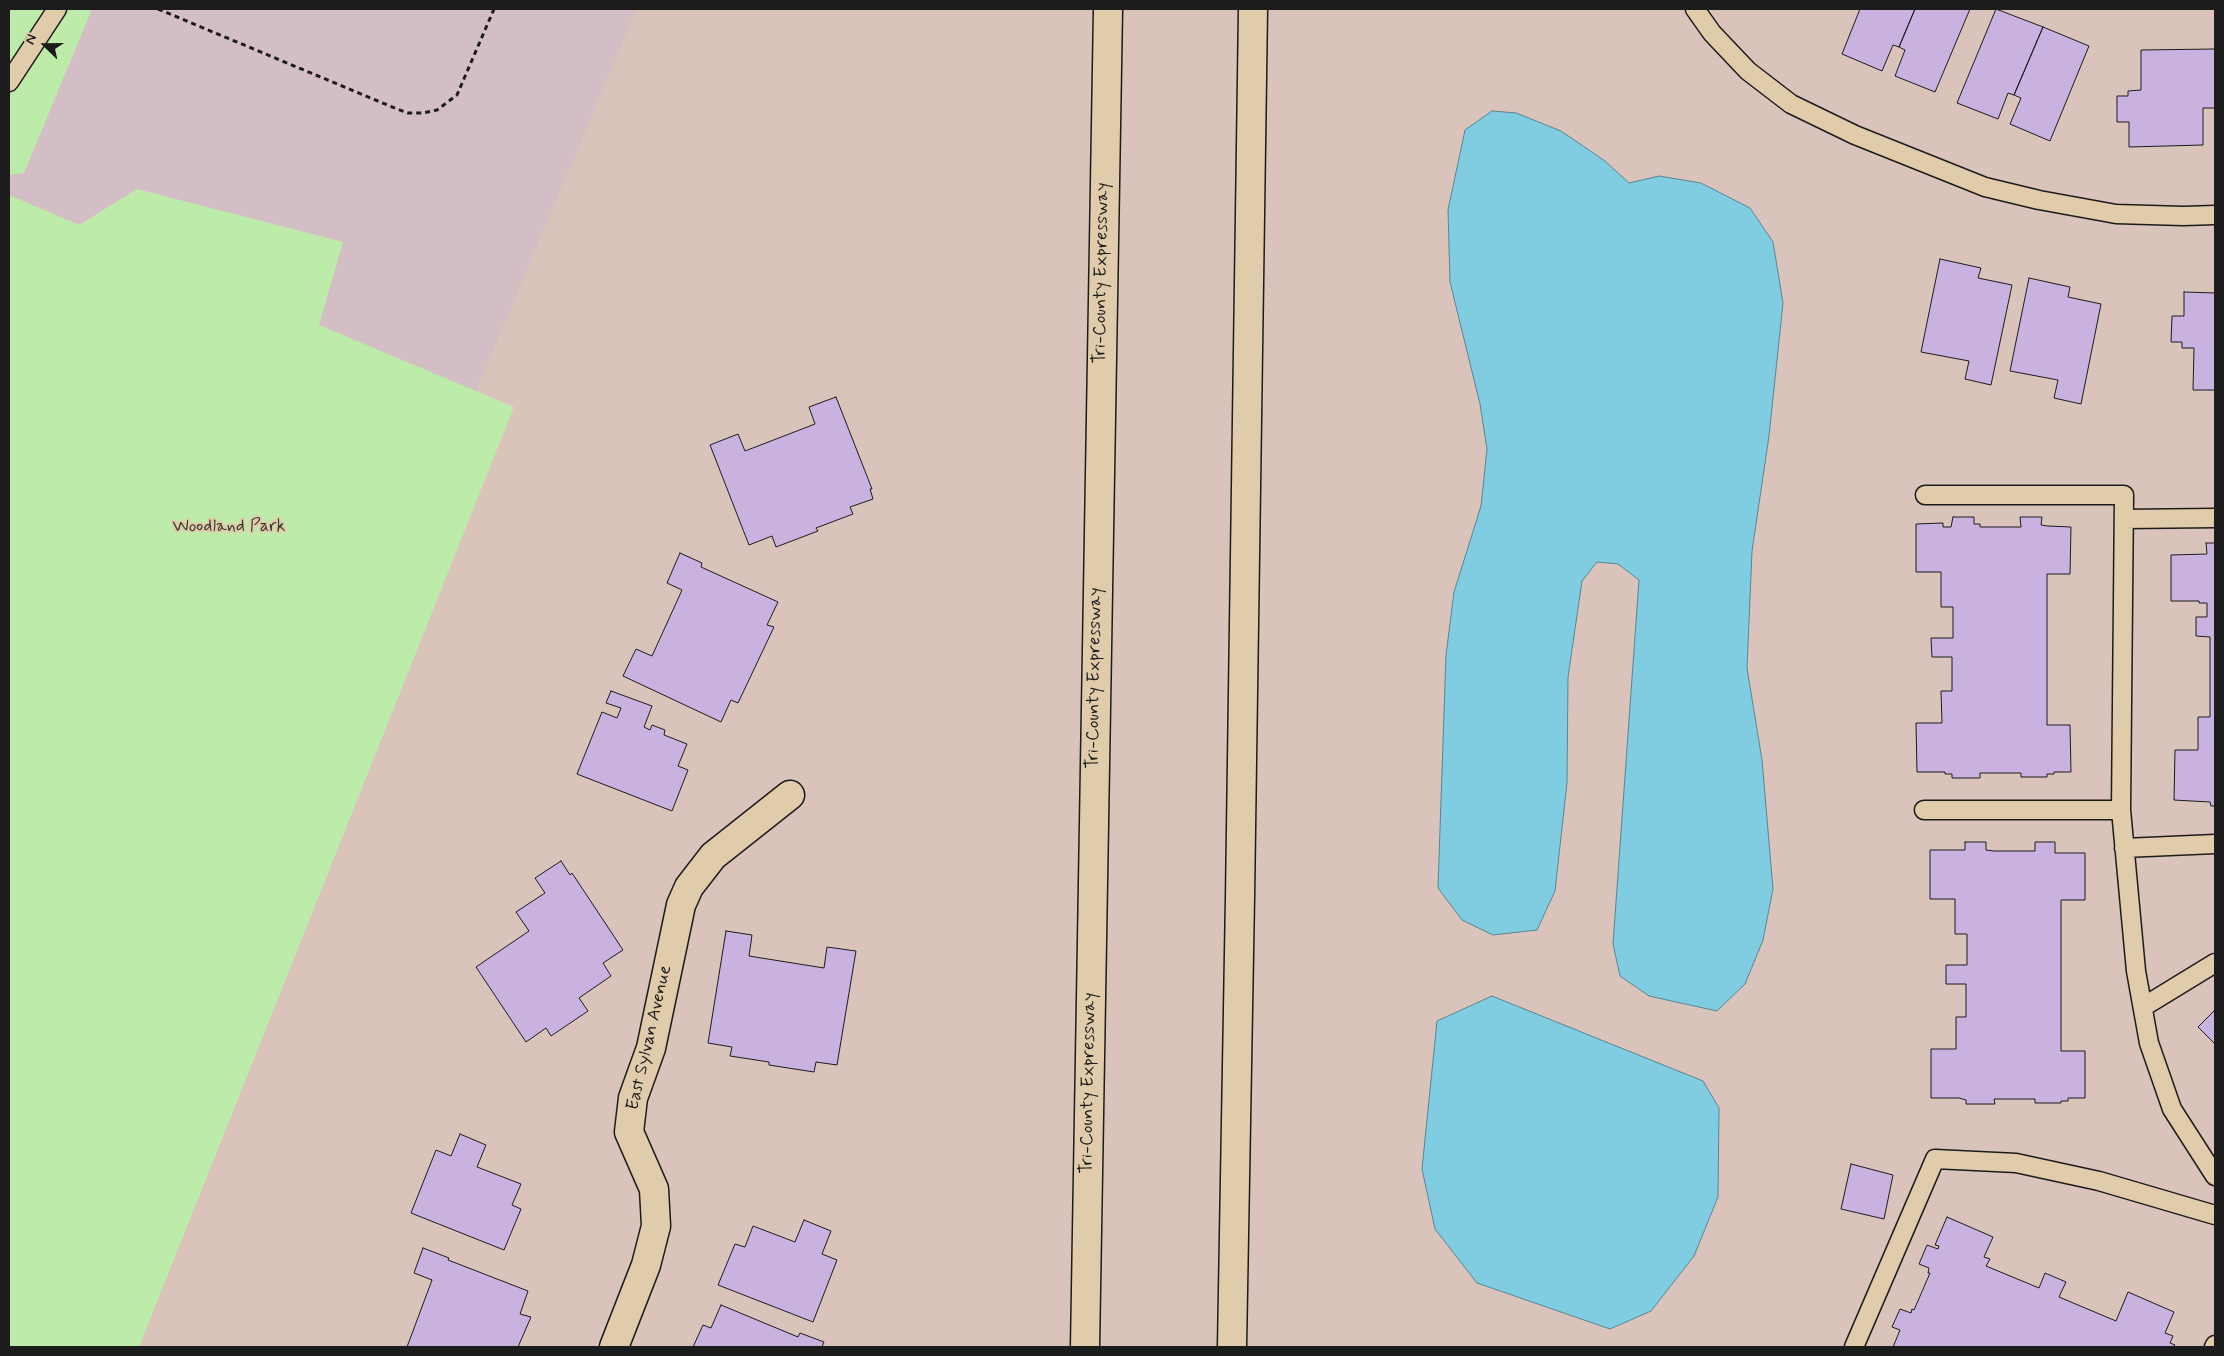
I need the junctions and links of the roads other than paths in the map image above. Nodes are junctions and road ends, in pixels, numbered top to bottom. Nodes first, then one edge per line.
1 (57, 9) edge
2 (1108, 9) edge
3 (1253, 9) edge
4 (1695, 9) edge
5 (9, 82) edge
6 (2215, 215) edge
7 (1925, 495) dead end
8 (2215, 518) edge
9 (2124, 519) junction
10 (790, 795) dead end
11 (1924, 810) dead end
12 (2121, 810) junction
13 (2215, 844) edge
14 (2124, 848) junction
15 (2215, 962) edge
16 (2142, 1008) junction
17 (2215, 1176) edge
18 (2215, 1215) edge
19 (614, 1347) edge
20 (1085, 1347) edge
21 (1232, 1347) edge
22 (1854, 1347) edge

1 - 5 lane
2 - 20 main road, Tri-County Expressway
3 - 21 main road
4 - 6 lane
7 - 9 lane
8 - 9 lane
9 - 12 lane
10 - 19 main road, East Sylvan Avenue
11 - 12 lane
12 - 14 lane
13 - 14 lane
14 - 16 lane
15 - 16 lane
16 - 17 lane
18 - 22 lane

